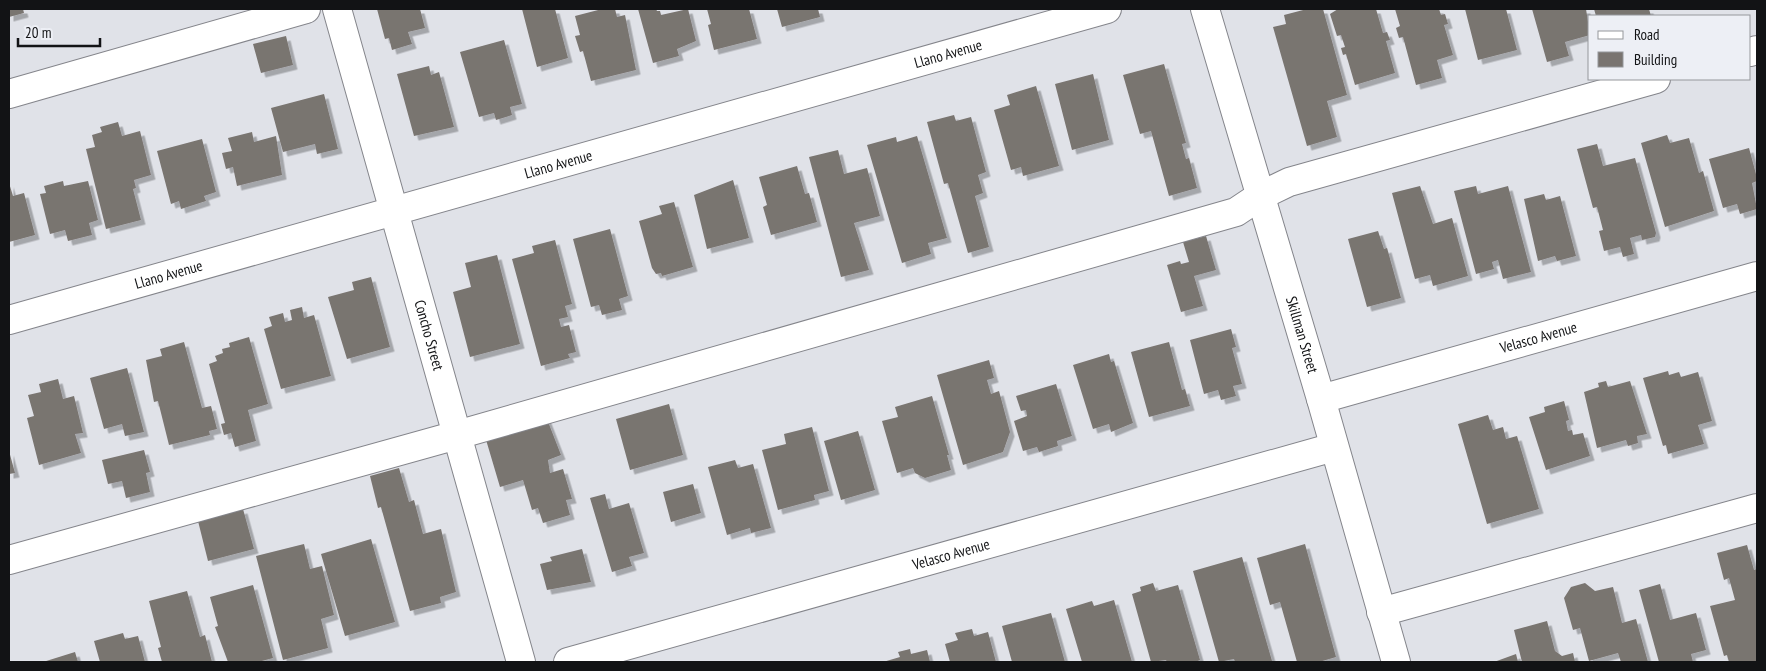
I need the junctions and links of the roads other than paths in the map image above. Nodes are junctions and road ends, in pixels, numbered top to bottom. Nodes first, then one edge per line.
1 (306, 9) edge
2 (337, 9) edge
3 (1108, 9) edge
4 (1205, 9) edge
5 (1652, 80) edge
6 (9, 94) edge
7 (1260, 196) junction
8 (394, 211) junction
9 (1757, 276) edge
10 (9, 320) edge
11 (1321, 399) junction
12 (457, 435) junction
13 (1334, 447) junction
14 (1757, 508) edge
15 (9, 560) edge
16 (1381, 612) junction
17 (521, 662) edge
18 (568, 662) edge
19 (1396, 662) edge

1 - 6 street
2 - 8 street, Concho Street
3 - 8 street, Llano Avenue
4 - 7 street, Skillman Street
5 - 7 street
7 - 11 street, Skillman Street
7 - 12 street
8 - 10 street, Llano Avenue
8 - 12 street, Concho Street
9 - 11 street, Velasco Avenue
11 - 13 street, Skillman Street
12 - 15 street
12 - 17 street, Concho Street
13 - 16 street, Skillman Street
13 - 18 street, Velasco Avenue
14 - 16 street
16 - 19 street, Skillman Street

